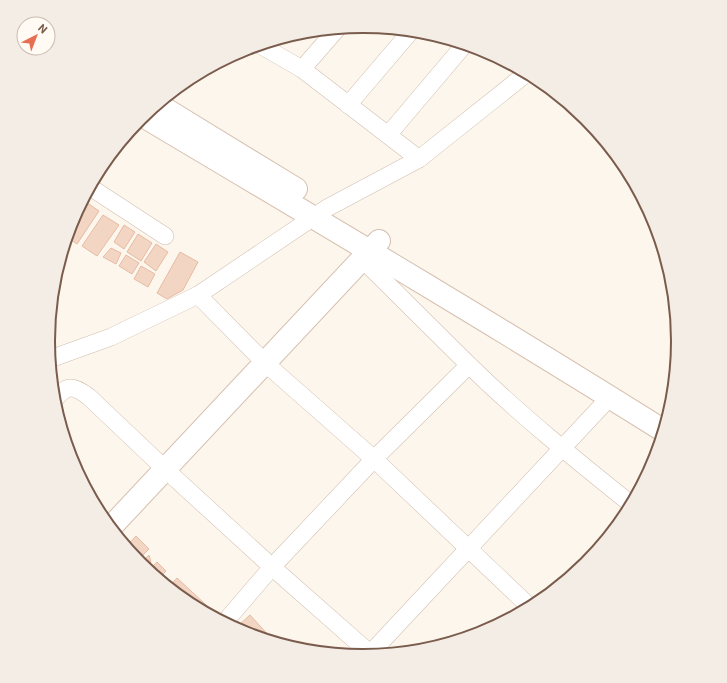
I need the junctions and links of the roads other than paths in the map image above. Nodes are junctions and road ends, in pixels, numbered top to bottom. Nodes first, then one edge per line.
1 (332, 35) edge
2 (406, 36) edge
3 (266, 48) edge
4 (461, 49) edge
5 (302, 69) junction
6 (522, 77) edge
7 (348, 105) junction
8 (163, 107) edge
9 (149, 119) edge
10 (388, 135) junction
11 (419, 159) junction
12 (95, 190) edge
13 (320, 212) junction
14 (165, 236) dead end
15 (371, 250) junction
16 (198, 295) junction
17 (56, 357) edge
18 (265, 363) junction
19 (469, 364) junction
20 (60, 394) edge
21 (610, 397) junction
22 (663, 413) edge
23 (659, 428) edge
24 (562, 449) junction
25 (374, 459) junction
26 (165, 469) junction
27 (628, 501) edge
28 (115, 523) edge
29 (469, 548) junction
30 (272, 567) junction
31 (526, 604) edge
32 (228, 618) edge
33 (375, 649) edge
34 (364, 650) edge

1 - 5 street
2 - 7 street
3 - 5 street
4 - 10 street
5 - 7 street
6 - 11 street
7 - 10 street
8 - 13 main road
9 - 13 main road
10 - 11 street
11 - 13 street
12 - 14 street
13 - 15 main road
13 - 16 street
15 - 18 main road
15 - 19 street
15 - 21 main road
15 - 22 main road
16 - 17 street
16 - 18 street
18 - 25 street
18 - 26 main road
19 - 24 street
19 - 25 street
20 - 26 street
21 - 23 main road
21 - 24 street
24 - 27 street
24 - 29 street
25 - 29 street
25 - 30 street
26 - 28 main road
26 - 30 street
29 - 31 street
29 - 33 street
30 - 32 street
30 - 34 street

